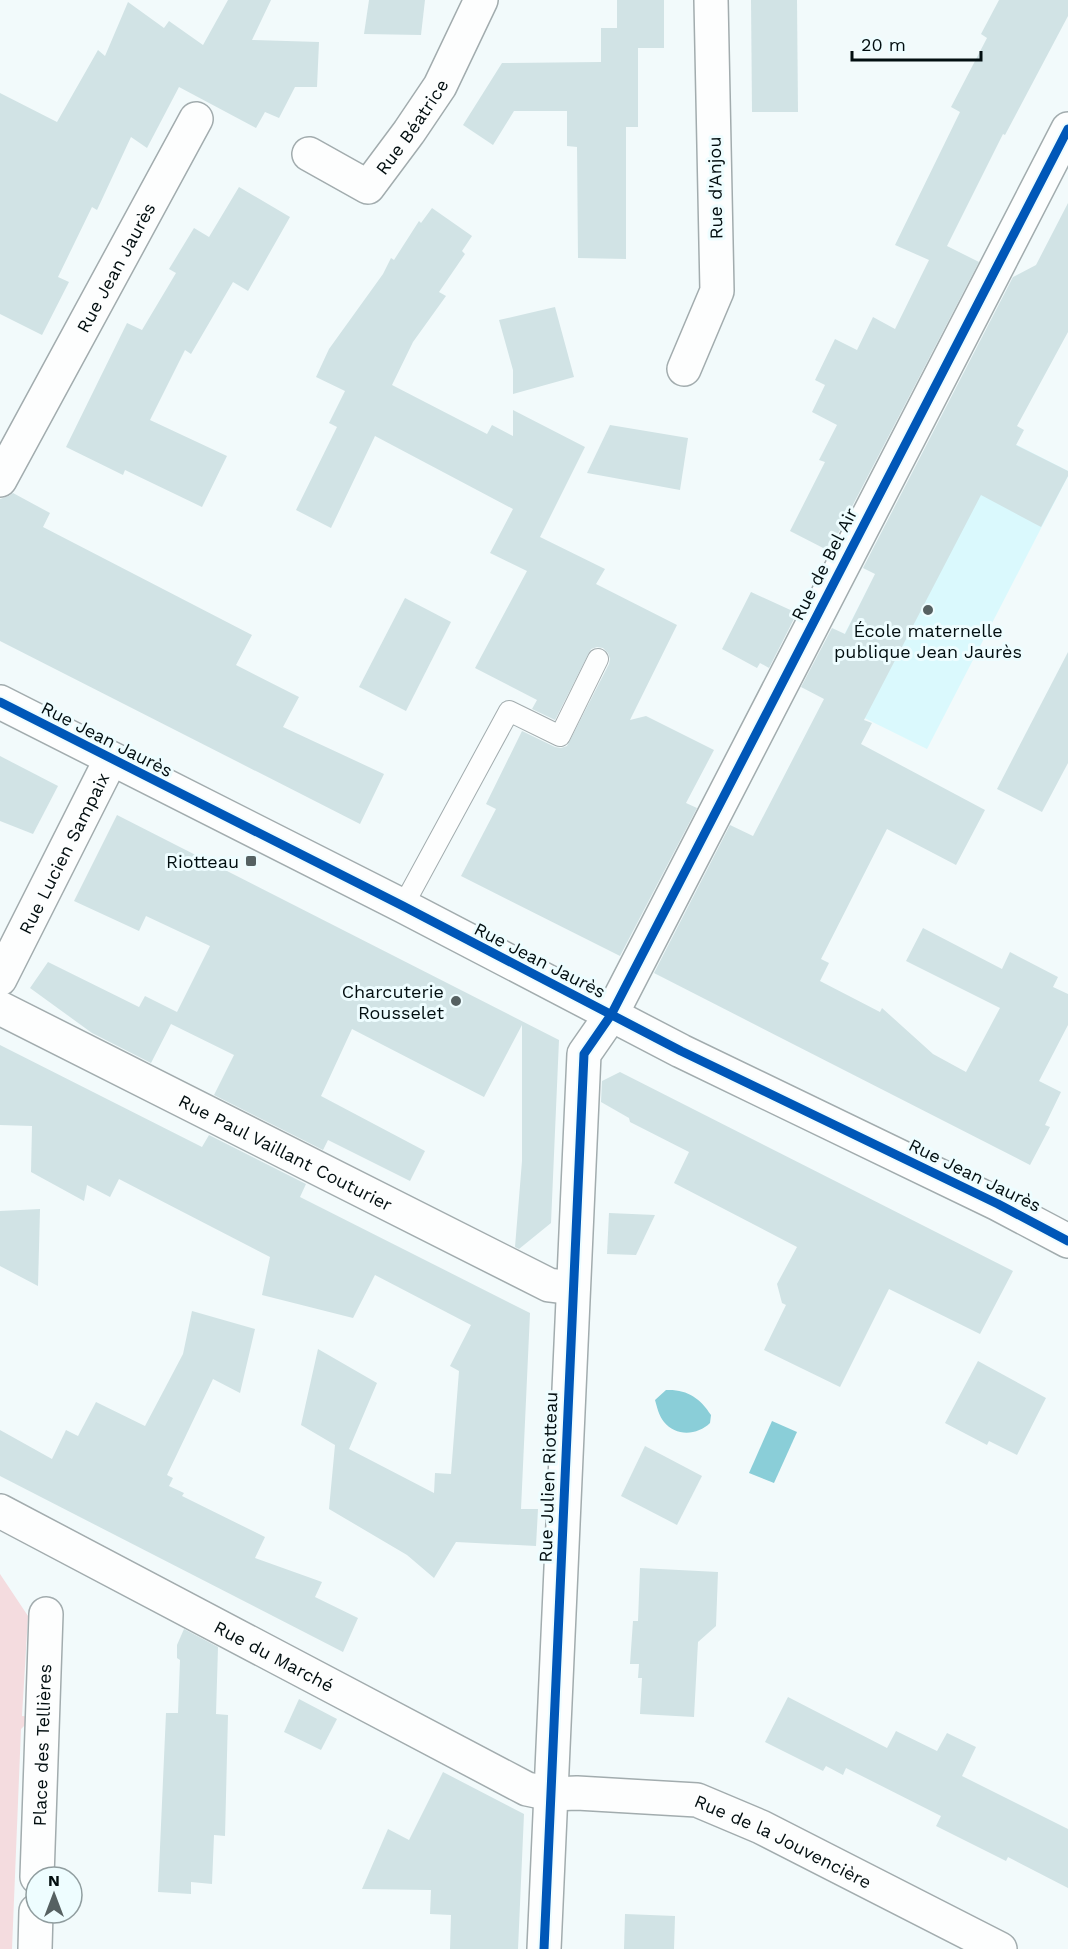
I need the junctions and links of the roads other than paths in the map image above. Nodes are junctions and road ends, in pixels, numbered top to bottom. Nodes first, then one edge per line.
1 (481, 0) edge
2 (711, 0) edge
3 (196, 119) dead end
4 (1068, 129) edge
5 (309, 154) dead end
6 (684, 369) dead end
7 (0, 480) edge
8 (598, 659) dead end
9 (0, 702) edge
10 (111, 759) junction
11 (403, 906) junction
12 (0, 978) edge
13 (0, 1008) edge
14 (611, 1015) junction
15 (1068, 1241) edge
16 (573, 1288) junction
17 (0, 1511) edge
18 (46, 1614) dead end
19 (551, 1794) junction
20 (37, 1865) edge
21 (36, 1925) edge
22 (35, 1949) edge
23 (544, 1949) edge
24 (1000, 1949) edge

1 - 5 street, Rue Béatrice
2 - 6 street, Rue d'Anjou
3 - 7 street, Rue Jean Jaurès
4 - 14 street, Rue de Bel Air
8 - 11 lane
9 - 10 street, Rue Jean Jaurès
10 - 11 street, Rue Jean Jaurès
10 - 12 street, Rue Lucien Sampaix
11 - 14 street, Rue Jean Jaurès
13 - 16 street, Rue Paul Vaillant Couturier
14 - 15 street, Rue Jean Jaurès
14 - 16 street, Rue Julien Riotteau
16 - 19 street, Rue Julien Riotteau
17 - 19 street, Rue du Marché
18 - 20 street, Place des Tellières
19 - 23 street, Rue Julien Riotteau
19 - 24 street, Rue de la Jouvencière
21 - 22 street

